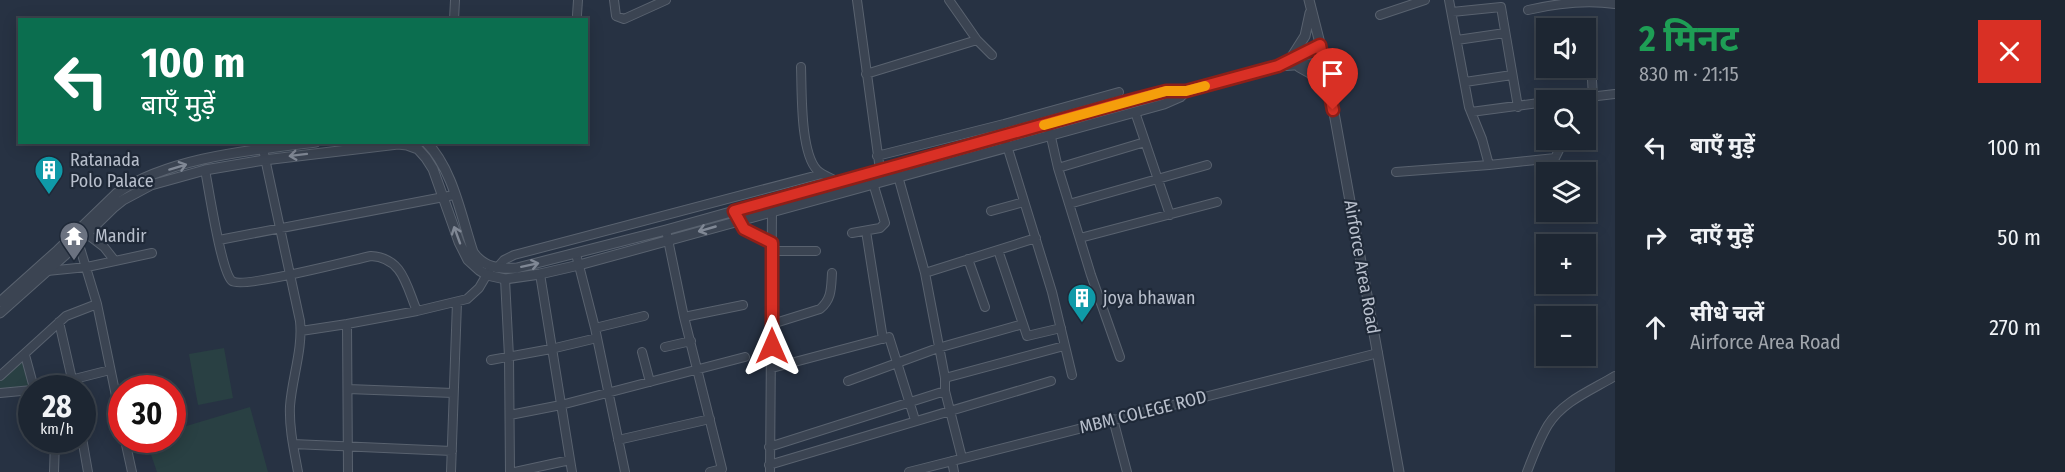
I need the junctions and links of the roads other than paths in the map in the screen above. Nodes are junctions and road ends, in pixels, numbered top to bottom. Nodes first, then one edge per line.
1 (455, 0) edge
2 (578, 0) edge
3 (614, 0) edge
4 (666, 0) edge
5 (857, 0) edge
6 (949, 0) edge
7 (1425, 0) edge
8 (1449, 0) edge
9 (1569, 1) edge
10 (1500, 4) edge
11 (1615, 4) edge
12 (1310, 5) edge
13 (1528, 10) dead end
14 (1452, 12) junction
15 (578, 15) dead end
16 (1380, 15) dead end
17 (454, 18) edge
18 (1504, 33) junction
19 (977, 40) junction
20 (1457, 40) junction
21 (1320, 45) junction
22 (992, 55) dead end
23 (1293, 62) junction
24 (1324, 63) junction
25 (801, 67) dead end
26 (866, 74) junction
27 (1512, 75) junction
28 (1465, 82) junction
29 (1329, 87) junction
30 (1186, 91) junction
31 (1119, 92) dead end
32 (1615, 94) edge
33 (1596, 97) edge
34 (1536, 104) edge
35 (1518, 107) junction
36 (1135, 112) junction
37 (1471, 112) junction
38 (1004, 124) junction
39 (1048, 124) junction
40 (1051, 135) junction
41 (1005, 136) junction
42 (1145, 142) junction
43 (301, 144) edge
44 (428, 144) edge
45 (1008, 147) junction
46 (262, 149) junction
47 (1559, 150) edge
48 (877, 156) junction
49 (264, 160) junction
50 (1208, 165) dead end
51 (1489, 165) junction
52 (894, 166) junction
53 (1058, 168) junction
54 (205, 170) junction
55 (875, 172) junction
56 (1396, 172) dead end
57 (822, 174) junction
58 (898, 176) junction
59 (1157, 179) junction
60 (837, 182) junction
61 (874, 183) junction
62 (454, 195) junction
63 (444, 197) junction
64 (1024, 202) junction
65 (1217, 202) dead end
66 (1069, 204) junction
67 (772, 211) junction
68 (991, 211) dead end
69 (736, 215) junction
70 (1170, 215) junction
71 (279, 228) junction
72 (866, 231) junction
73 (601, 233) junction
74 (852, 233) dead end
75 (87, 234) junction
76 (668, 234) junction
77 (77, 238) junction
78 (1036, 238) junction
79 (1080, 238) junction
80 (219, 240) junction
81 (604, 246) junction
82 (772, 247) junction
83 (998, 250) junction
84 (816, 251) dead end
85 (152, 253) dead end
86 (576, 254) junction
87 (968, 259) junction
88 (115, 261) junction
89 (579, 265) junction
90 (87, 267) junction
91 (492, 270) junction
92 (47, 271) junction
93 (832, 273) dead end
94 (925, 273) junction
95 (540, 274) junction
96 (289, 275) junction
97 (505, 279) junction
98 (0, 302) edge
99 (457, 302) junction
100 (97, 304) junction
101 (743, 305) dead end
102 (986, 307) dead end
103 (417, 311) junction
104 (0, 313) edge
105 (644, 316) dead end
106 (684, 316) junction
107 (59, 322) junction
108 (347, 324) junction
109 (772, 324) junction
110 (1023, 324) junction
111 (595, 327) junction
112 (1061, 328) junction
113 (301, 330) junction
114 (597, 338) junction
115 (883, 339) junction
116 (691, 341) junction
117 (1064, 346) junction
118 (665, 347) dead end
119 (938, 348) junction
120 (551, 349) junction
121 (642, 352) dead end
122 (1378, 353) junction
123 (25, 355) junction
124 (509, 357) junction
125 (745, 357) dead end
126 (1120, 357) dead end
127 (491, 360) dead end
128 (898, 363) junction
129 (772, 368) junction
130 (110, 370) junction
131 (698, 370) junction
132 (30, 375) edge
133 (72, 375) edge
134 (96, 375) edge
135 (111, 375) edge
136 (1072, 375) dead end
137 (0, 376) edge
138 (1615, 376) edge
139 (945, 378) junction
140 (848, 381) dead end
141 (1051, 381) dead end
142 (650, 382) junction
143 (348, 389) junction
144 (945, 390) junction
145 (18, 391) edge
146 (608, 392) junction
147 (0, 393) edge
148 (453, 393) junction
149 (910, 401) junction
150 (561, 405) junction
151 (949, 410) junction
152 (510, 415) junction
153 (710, 419) junction
154 (1113, 419) junction
155 (915, 420) junction
156 (618, 440) junction
157 (293, 444) junction
158 (348, 446) junction
159 (769, 447) junction
160 (452, 451) junction
161 (55, 453) edge
162 (85, 453) edge
163 (128, 453) edge
164 (962, 458) junction
165 (570, 460) junction
166 (952, 461) junction
167 (770, 469) edge
168 (54, 472) edge
169 (88, 472) edge
170 (132, 472) edge
171 (298, 472) edge
172 (348, 472) edge
173 (451, 472) edge
174 (512, 472) edge
175 (572, 472) edge
176 (625, 472) edge
177 (710, 472) edge
178 (909, 472) edge
179 (954, 472) edge
180 (1127, 472) edge
181 (1399, 472) edge
182 (1527, 472) edge

1 - 17 street
2 - 15 street
3 - 4 street
5 - 26 street
6 - 19 street
7 - 16 street
8 - 14 street
9 - 11 street
9 - 13 street
10 - 14 street
10 - 18 street
12 - 21 street, Airforce Area Road
12 - 23 street
14 - 20 street
18 - 20 street
18 - 27 street
19 - 22 street
19 - 26 street
20 - 28 street
21 - 23 street
21 - 24 street, Airforce Area Road
23 - 24 street
23 - 29 street
23 - 30 street
24 - 29 street, Airforce Area Road
25 - 57 street
26 - 48 street
27 - 28 street
27 - 35 street
28 - 37 street
29 - 122 street, Airforce Area Road
30 - 36 street
30 - 39 street
31 - 38 street
32 - 33 street
34 - 35 street
35 - 37 street
36 - 40 street
36 - 42 street
37 - 51 street
38 - 41 street
38 - 48 street
39 - 40 street
39 - 41 street
40 - 45 street
40 - 53 street
41 - 45 street
41 - 52 street
42 - 53 street
42 - 59 street
43 - 46 street
44 - 62 street
45 - 58 street
45 - 64 street
46 - 49 street
77 -> 46 street
47 - 51 street
48 - 55 street
49 - 54 street
63 -> 49 street
49 - 71 street
50 - 59 street
51 - 56 street
52 - 55 street
52 - 58 street
53 - 66 street
54 - 75 street
54 - 80 street
55 - 60 street
55 - 61 street
57 - 60 street
57 - 73 street
58 - 61 street
58 - 94 street
59 - 66 street
59 - 70 street
60 - 69 street
61 - 67 street
61 - 72 street
62 - 63 street
62 - 91 street
63 - 71 street
91 -> 63 street
64 - 68 street
64 - 78 street
65 - 70 street
66 - 79 street
67 - 69 street
67 - 82 street
69 - 76 street
69 - 82 street
70 - 79 street
71 - 80 street
71 - 96 street
72 - 74 street
72 - 115 street
73 - 81 street
73 - 91 street
75 - 77 street
75 - 88 street
76 - 81 street
76 - 89 street
76 - 106 street
77 - 90 street
77 - 92 street
77 - 98 street
78 - 83 street
78 - 112 street
79 - 126 street
80 - 96 street
81 - 86 street
82 - 84 street
82 - 109 street
83 - 87 street
83 - 110 street
85 - 88 street
86 - 89 street
91 -> 86 street
87 - 94 street
87 - 102 street
88 - 90 street
89 - 95 street
89 - 111 street
90 - 92 street
90 - 100 street
91 - 97 street
91 - 99 street
92 - 104 street
93 - 109 street
94 - 119 street
95 - 97 street
95 - 120 street
96 - 103 street
96 - 113 street
97 - 124 street
99 - 103 street
99 - 148 street
100 - 107 street
100 - 130 street
101 - 106 street
103 - 108 street
105 - 111 street
106 - 116 street
107 - 123 street
107 - 133 street
108 - 113 street
108 - 143 street
109 - 129 street
110 - 112 street
110 - 119 street
111 - 114 street
112 - 117 street
113 - 157 street
114 - 120 street
114 - 146 street
115 - 128 street
115 - 129 street
116 - 118 street
116 - 131 street
117 - 136 street
117 - 139 street
119 - 128 street
119 - 139 street
120 - 124 street
120 - 150 street
121 - 142 street
122 - 154 street, MBM COLEGE ROD
122 - 181 street, Airforce Area Road
123 - 132 street
123 - 137 street
124 - 127 street
124 - 152 street
125 - 131 street
128 - 140 street
128 - 149 street
129 - 159 street
130 - 134 street
130 - 135 street
131 - 142 street
131 - 153 street
138 - 182 street
139 - 144 street
141 - 151 street
142 - 146 street
143 - 148 street
143 - 158 street
144 - 149 street
144 - 151 street
145 - 147 street
146 - 150 street
146 - 156 street
148 - 160 street
149 - 155 street
149 - 159 street
150 - 152 street
150 - 165 street
151 - 155 street
151 - 164 street
152 - 174 street
153 - 156 street
153 - 177 street
154 - 164 street, MBM COLEGE ROD
154 - 180 street
155 - 167 street
156 - 176 street
157 - 158 street
157 - 171 street
158 - 160 street
158 - 172 street
159 - 167 street
160 - 173 street
161 - 168 street
162 - 169 street
163 - 170 street
164 - 166 street, MBM COLEGE ROD
165 - 174 street
165 - 175 street
166 - 178 street, MBM COLEGE ROD
166 - 179 street

